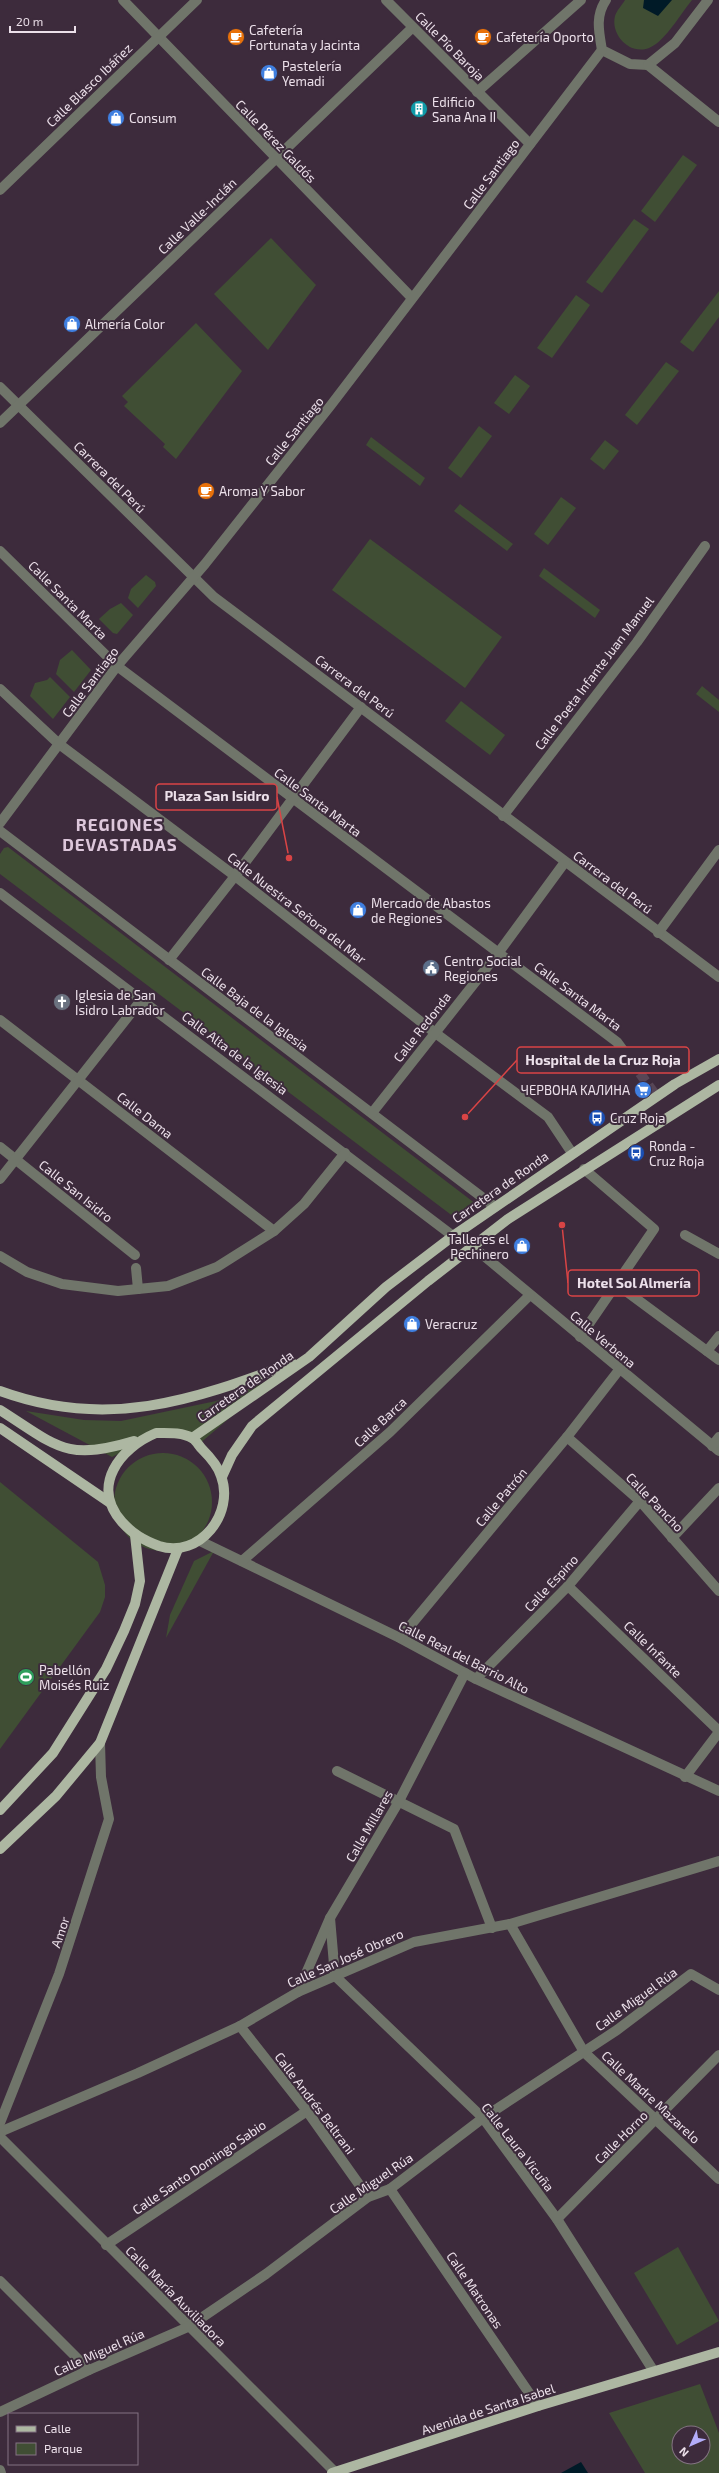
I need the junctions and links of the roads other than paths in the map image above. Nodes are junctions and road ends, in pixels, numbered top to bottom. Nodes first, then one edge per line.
1 (123, 0) edge
2 (197, 0) edge
3 (386, 0) edge
4 (581, 0) edge
5 (606, 0) edge
6 (708, 0) edge
7 (412, 28) junction
8 (158, 36) junction
9 (602, 50) junction
10 (648, 65) junction
11 (478, 92) junction
12 (719, 122) edge
13 (530, 144) junction
14 (276, 159) junction
15 (0, 190) edge
16 (412, 298) junction
17 (0, 387) edge
18 (18, 405) junction
19 (0, 423) edge
20 (705, 546) dead end
21 (0, 551) edge
22 (193, 577) junction
23 (117, 666) junction
24 (0, 689) edge
25 (361, 707) junction
26 (59, 744) junction
27 (292, 799) junction
28 (503, 816) junction
29 (0, 823) edge
30 (0, 831) edge
31 (719, 850) edge
32 (565, 862) junction
33 (235, 876) junction
34 (0, 893) edge
35 (658, 932) junction
36 (499, 952) junction
37 (169, 960) junction
38 (719, 976) edge
39 (142, 999) junction
40 (0, 1020) edge
41 (434, 1032) junction
42 (719, 1059) edge
43 (631, 1062) tunnel mouth
44 (77, 1080) junction
45 (719, 1085) edge
46 (372, 1113) junction
47 (0, 1147) edge
48 (345, 1153) junction
49 (572, 1154) junction
50 (16, 1159) junction
51 (584, 1169) junction
52 (0, 1179) edge
53 (495, 1207) junction
54 (274, 1231) junction
55 (685, 1235) dead end
56 (453, 1236) junction
57 (472, 1246) junction
58 (719, 1254) edge
59 (0, 1256) edge
60 (135, 1256) dead end
61 (136, 1268) dead end
62 (615, 1283) junction
63 (138, 1289) junction
64 (530, 1295) junction
65 (719, 1336) edge
66 (580, 1337) junction
67 (707, 1351) junction
68 (309, 1357) junction
69 (719, 1360) edge
70 (619, 1370) junction
71 (0, 1391) edge
72 (0, 1410) edge
73 (0, 1428) edge
74 (567, 1437) junction
75 (719, 1437) edge
76 (192, 1438) junction
77 (140, 1440) junction
78 (715, 1449) edge
79 (222, 1477) junction
80 (719, 1488) edge
81 (640, 1501) junction
82 (109, 1502) junction
83 (135, 1536) junction
84 (672, 1538) junction
85 (200, 1541) junction
86 (178, 1549) junction
87 (242, 1561) junction
88 (568, 1586) junction
89 (719, 1591) edge
90 (400, 1638) junction
91 (465, 1673) junction
92 (476, 1679) junction
93 (719, 1732) edge
94 (100, 1743) junction
95 (337, 1771) dead end
96 (685, 1777) junction
97 (719, 1791) edge
98 (398, 1803) junction
99 (0, 1810) edge
100 (0, 1849) edge
101 (719, 1861) edge
102 (330, 1918) junction
103 (510, 1924) junction
104 (492, 1928) junction
105 (335, 1976) junction
106 (719, 1990) edge
107 (298, 1992) junction
108 (240, 2026) junction
109 (584, 2052) junction
110 (719, 2055) edge
111 (307, 2111) junction
112 (483, 2118) junction
113 (657, 2120) junction
114 (0, 2123) edge
115 (0, 2132) edge
116 (0, 2137) edge
117 (719, 2179) edge
118 (390, 2189) junction
119 (368, 2198) junction
120 (557, 2219) junction
121 (106, 2245) junction
122 (0, 2281) edge
123 (188, 2328) junction
124 (719, 2352) edge
125 (89, 2370) junction
126 (653, 2370) junction
127 (538, 2406) junction
128 (0, 2412) edge
129 (334, 2473) edge

1 - 8 street, Calle Pérez Galdós
2 - 8 street, Calle Blasco Ibáñez
3 - 7 street, Calle Pío Baroja
4 - 11 street
5 - 9 street
6 - 10 street
7 - 11 street, Calle Pío Baroja
7 - 14 street, Calle Valle-Inclán
8 - 14 street, Calle Pérez Galdós
8 - 15 street, Calle Blasco Ibáñez
9 - 10 street
9 - 13 street, Calle Santiago
10 - 12 street
11 - 13 street, Calle Pío Baroja
13 - 16 street, Calle Santiago
14 - 16 street, Calle Pérez Galdós
14 - 18 street, Calle Valle-Inclán
16 - 22 street, Calle Santiago
17 - 18 street, Carrera del Perú
18 - 19 street, Calle Valle-Inclán
18 - 22 street, Carrera del Perú
20 - 28 street, Calle Poeta Infante Juan Manuel
21 - 23 street, Calle Santa Marta
22 - 23 street, Calle Santiago
22 - 25 street, Carrera del Perú
23 - 26 street, Calle Santiago
23 - 27 street, Calle Santa Marta
24 - 26 street, Calle Nuestra Señora del Mar
25 - 27 street
25 - 28 street, Carrera del Perú
26 - 29 street, Calle Santiago
26 - 33 street, Calle Nuestra Señora del Mar
27 - 33 street
27 - 36 street, Calle Santa Marta
28 - 32 street, Carrera del Perú
30 - 37 street, Calle Baja de la Iglesia
31 - 35 street
32 - 35 street, Carrera del Perú
32 - 36 street, Calle Redonda
33 - 37 street
33 - 41 street, Calle Nuestra Señora del Mar
34 - 39 street, Calle Alta de la Iglesia
35 - 38 street, Carrera del Perú
36 - 41 street, Calle Redonda
36 - 43 street, Calle Santa Marta
37 - 46 street, Calle Baja de la Iglesia
39 - 44 street
39 - 48 street, Calle Alta de la Iglesia
40 - 44 street, Calle Dama
41 - 46 street, Calle Redonda
41 - 49 street, Calle Nuestra Señora del Mar
42 - 49 main road, Carretera de Ronda
44 - 50 street
44 - 54 street, Calle Dama
45 - 51 main road
46 - 53 street, Calle Baja de la Iglesia
47 - 50 street, Calle San Isidro
48 - 54 street
48 - 56 street, Calle Alta de la Iglesia
49 - 53 main road, Carretera de Ronda
50 - 52 street
50 - 60 street, Calle San Isidro
51 - 57 main road
51 - 62 street
53 - 56 main road, Carretera de Ronda
54 - 63 street
55 - 58 street
56 - 68 main road, Carretera de Ronda
57 - 64 street, Calle Verbena
57 - 79 main road
59 - 63 street
61 - 63 street
62 - 66 street
62 - 67 street
64 - 66 street, Calle Verbena
64 - 87 street, Calle Barca
65 - 67 street
66 - 70 street, Calle Verbena
67 - 69 street
68 - 71 main road
68 - 76 main road, Carretera de Ronda
70 - 74 street, Calle Patrón
70 - 78 street, Calle Verbena
72 - 77 main road
73 - 82 main road
74 - 81 street, Calle Pancho
74 - 90 street, Calle Patrón
75 - 78 street
76 - 77 main road
76 - 79 main road
77 - 82 main road
79 - 85 main road
80 - 84 street
81 - 84 street, Calle Pancho
81 - 88 street, Calle Espino
82 - 83 main road
83 - 86 main road
83 - 99 main road
84 - 89 street, Calle Pancho
85 - 86 main road
85 - 87 street, Calle Real del Barrio Alto
86 - 94 main road
87 - 90 street, Calle Real del Barrio Alto
88 - 92 street, Calle Espino
88 - 93 street, Calle Infante
90 - 91 street, Calle Real del Barrio Alto
91 - 92 street, Calle Real del Barrio Alto
91 - 98 street, Calle Millares
92 - 96 street, Calle Real del Barrio Alto
93 - 96 street, Calle Infante
94 - 100 main road
94 - 114 street, Amor
95 - 98 street
96 - 97 street, Calle Real del Barrio Alto
98 - 102 street, Calle Millares
98 - 104 street
101 - 103 street, Calle San José Obrero
102 - 105 street
102 - 107 street, Calle Millares
103 - 104 street, Calle San José Obrero
103 - 109 street, Calle Madre Mazarelo
104 - 105 street, Calle San José Obrero
105 - 107 street, Calle San José Obrero
105 - 112 street, Calle Laura Vicuña
106 - 109 street, Calle Miguel Rúa
107 - 108 street, Calle San José Obrero
108 - 111 street, Calle Andrés Beltrani
108 - 115 street, Calle San José Obrero
109 - 112 street, Calle Miguel Rúa
109 - 113 street, Calle Madre Mazarelo
110 - 113 street, Calle Horno
111 - 119 street, Calle Andrés Beltrani
111 - 121 street, Calle Santo Domingo Sabio
112 - 118 street, Calle Miguel Rúa
112 - 120 street, Calle Laura Vicuña
113 - 117 street, Calle Madre Mazarelo
113 - 120 street, Calle Horno
116 - 121 street, Calle María Auxiliadora
118 - 119 street, Calle Miguel Rúa
118 - 127 street, Calle Matronas
119 - 123 street, Calle Miguel Rúa
120 - 126 street, Calle Laura Vicuña
121 - 123 street, Calle María Auxiliadora
122 - 125 street
123 - 125 street, Calle Miguel Rúa
123 - 129 street, Calle María Auxiliadora
124 - 126 main road, Avenida de Santa Isabel
125 - 128 street, Calle Miguel Rúa
126 - 127 main road, Avenida de Santa Isabel
127 - 129 main road, Avenida de Santa Isabel

